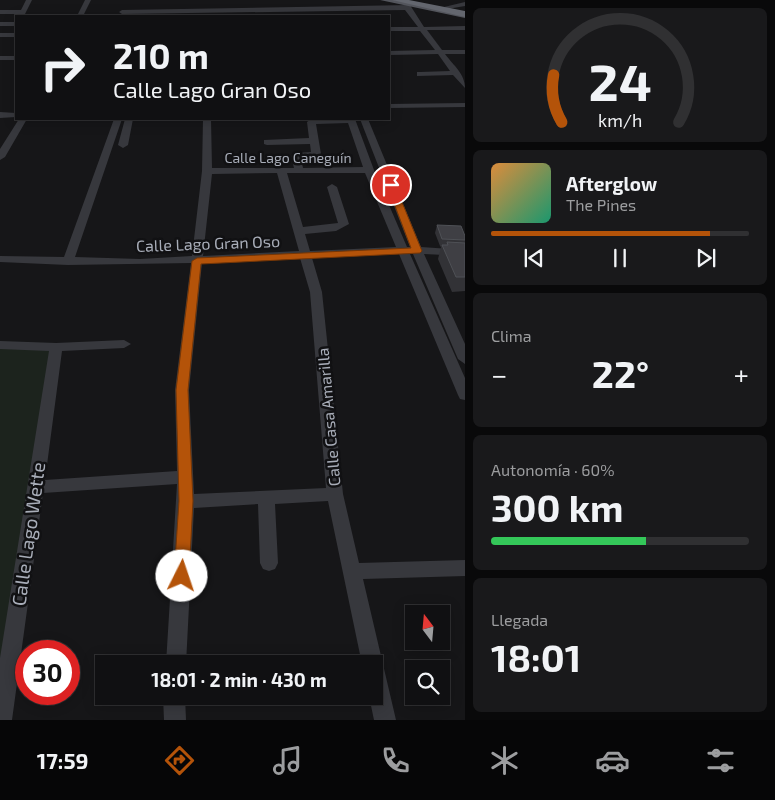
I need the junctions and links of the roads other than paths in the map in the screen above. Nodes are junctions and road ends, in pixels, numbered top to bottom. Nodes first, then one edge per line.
1 (30, 0) edge
2 (88, 0) edge
3 (232, 0) edge
4 (319, 0) edge
5 (384, 0) edge
6 (396, 0) edge
7 (411, 4) edge
8 (440, 4) edge
9 (465, 4) edge
10 (465, 10) edge
11 (148, 11) edge
12 (0, 12) edge
13 (122, 12) dead end
14 (325, 13) edge
15 (22, 14) edge
16 (234, 14) edge
17 (80, 15) edge
18 (465, 15) edge
19 (0, 24) edge
20 (15, 24) edge
21 (465, 28) edge
22 (390, 29) edge
23 (422, 29) junction
24 (0, 35) edge
25 (14, 35) edge
26 (441, 52) junction
27 (465, 52) edge
28 (390, 53) edge
29 (0, 58) edge
30 (15, 58) edge
31 (420, 74) dead end
32 (457, 74) junction
33 (465, 86) edge
34 (465, 105) edge
35 (390, 106) edge
36 (0, 115) edge
37 (15, 115) edge
38 (22, 120) edge
39 (118, 120) edge
40 (129, 120) edge
41 (207, 120) edge
42 (332, 120) edge
43 (351, 120) edge
44 (364, 120) edge
45 (315, 141) junction
46 (267, 142) dead end
47 (123, 144) dead end
48 (0, 157) edge
49 (369, 170) junction
50 (207, 171) junction
51 (281, 171) junction
52 (299, 171) junction
53 (332, 187) dead end
54 (299, 231) junction
55 (404, 250) junction
56 (417, 251) junction
57 (465, 253) edge
58 (307, 255) junction
59 (0, 260) edge
60 (197, 261) junction
61 (68, 262) junction
62 (124, 344) dead end
63 (0, 345) edge
64 (56, 347) junction
65 (465, 359) edge
66 (465, 395) edge
67 (184, 477) junction
68 (34, 487) junction
69 (335, 494) junction
70 (266, 498) junction
71 (186, 501) junction
72 (268, 563) dead end
73 (465, 568) edge
74 (351, 571) junction
75 (177, 655) edge
76 (370, 655) edge
77 (174, 705) edge
78 (382, 705) edge
79 (1, 720) edge
80 (174, 720) edge
81 (385, 720) edge

1 - 15 street
2 - 17 street
3 - 16 street
4 - 14 street
5 - 7 main road
6 - 18 highway
7 - 8 highway
7 - 14 street
7 - 18 main road
7 - 23 street
8 - 9 street
8 - 10 main road
11 - 13 street
11 - 16 street
12 - 15 street
14 - 16 street
19 - 20 street
21 - 23 street
22 - 23 street
23 - 26 street
24 - 25 street
26 - 27 street
26 - 28 street
26 - 32 street
29 - 30 street
31 - 32 street
32 - 33 street
34 - 35 street
36 - 37 street
38 - 48 street
39 - 61 street
40 - 47 street
41 - 50 street
42 - 45 street
43 - 49 street
44 - 56 street
45 - 46 street
45 - 52 street
49 - 52 street, Calle Lago Caneguín
49 - 55 street
50 - 51 street, Calle Lago Caneguín
50 - 60 street
51 - 52 street, Calle Lago Caneguín
51 - 54 street, Calle Casa Amarilla
53 - 54 street
54 - 58 street, Calle Casa Amarilla
55 - 56 street, Calle Lago Gran Oso
55 - 58 street, Calle Lago Gran Oso
55 - 66 street
56 - 57 street, Calle Lago Gran Oso
56 - 65 street
58 - 60 street, Calle Lago Gran Oso
58 - 69 street, Calle Casa Amarilla
59 - 61 street, Calle Lago Gran Oso
60 - 61 street, Calle Lago Gran Oso
60 - 67 street
62 - 64 street
63 - 64 street
64 - 68 street, Calle Lago Wette
67 - 68 street
67 - 71 street
68 - 79 street, Calle Lago Wette
69 - 70 street
69 - 74 street, Calle Casa Amarilla
70 - 71 street
70 - 72 street
71 - 75 street
73 - 74 street
74 - 76 street, Calle Casa Amarilla
77 - 80 street
78 - 81 street

